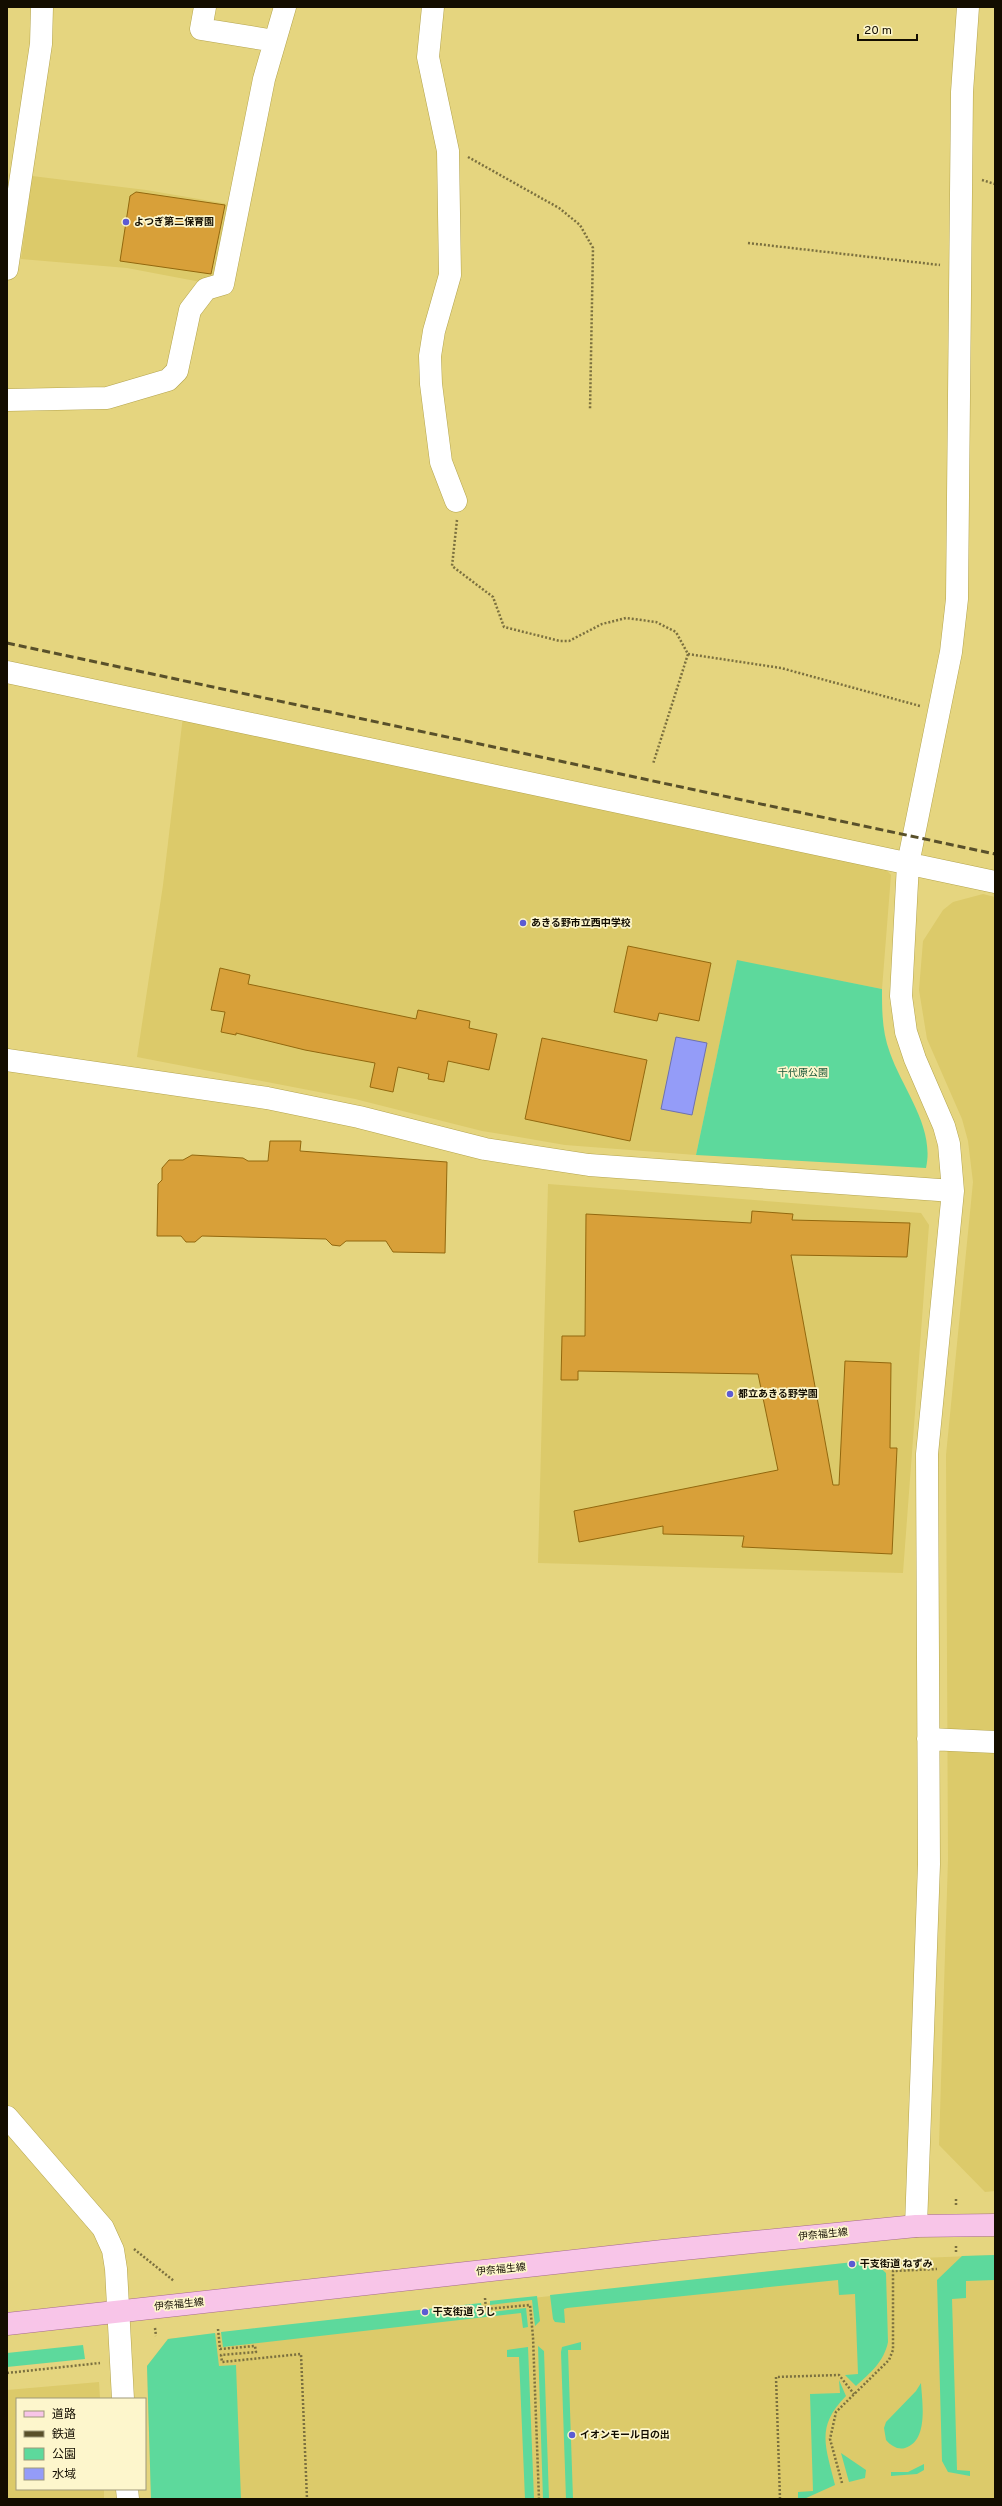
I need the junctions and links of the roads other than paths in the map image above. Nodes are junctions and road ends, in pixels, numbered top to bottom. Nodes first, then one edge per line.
1 (42, 7) edge
2 (205, 7) edge
3 (285, 7) edge
4 (433, 7) edge
5 (968, 7) edge
6 (275, 41) junction
7 (16, 162) edge
8 (7, 269) edge
9 (7, 400) edge
10 (456, 501) road end
11 (7, 672) edge
12 (908, 864) junction
13 (995, 882) edge
14 (7, 1060) edge
15 (953, 1191) junction
16 (928, 1739) junction
17 (995, 1742) edge
18 (7, 2117) edge
19 (995, 2225) edge
20 (916, 2226) junction
21 (118, 2312) junction
22 (7, 2324) edge
23 (123, 2398) edge

1 - 7 street
2 - 6 street
3 - 6 street
4 - 10 street
5 - 12 street
6 - 9 street
7 - 8 street
11 - 12 street
12 - 13 street
12 - 15 street
14 - 15 street
15 - 16 street
16 - 17 street
16 - 20 street
18 - 21 street
19 - 20 main road, 伊奈福生線
20 - 21 main road, 伊奈福生線
21 - 22 main road, 伊奈福生線
21 - 23 street

